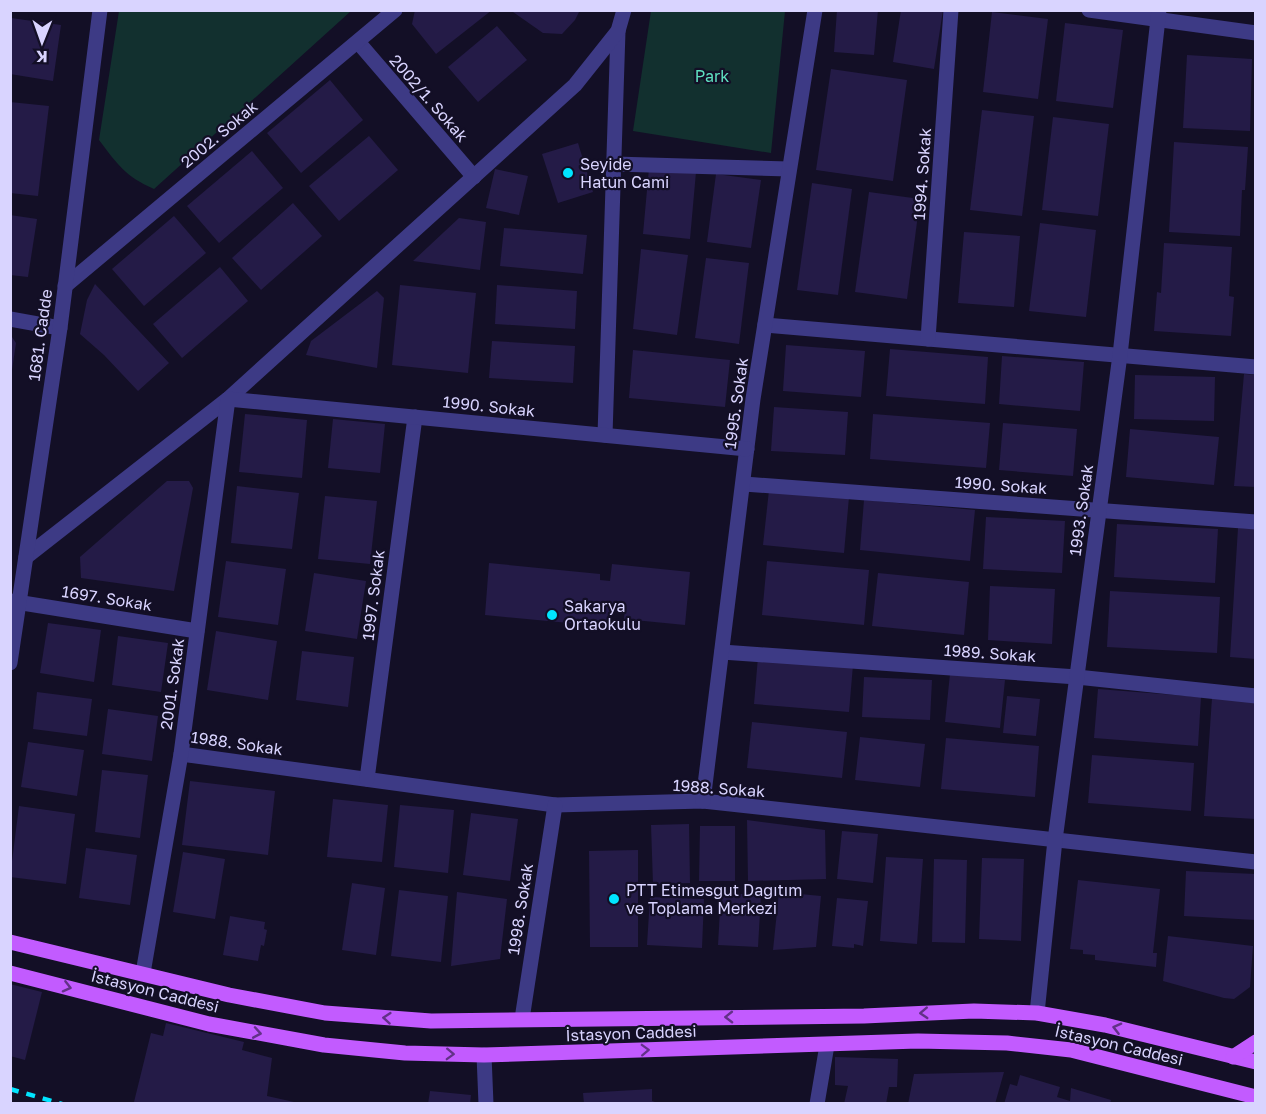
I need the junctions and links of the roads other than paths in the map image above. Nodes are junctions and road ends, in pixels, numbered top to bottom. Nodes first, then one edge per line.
1 (100, 10) edge
2 (395, 10) edge
3 (624, 10) edge
4 (815, 10) edge
5 (951, 10) edge
6 (1089, 10) edge
7 (1159, 15) edge
8 (618, 31) junction
9 (1256, 33) edge
10 (358, 42) junction
11 (614, 164) junction
12 (789, 170) junction
13 (474, 177) junction
14 (65, 286) junction
15 (10, 319) edge
16 (765, 325) junction
17 (60, 328) junction
18 (928, 339) junction
19 (1120, 355) junction
20 (1256, 367) edge
21 (228, 399) junction
22 (414, 417) junction
23 (605, 435) junction
24 (747, 449) junction
25 (744, 484) junction
26 (1099, 510) junction
27 (1256, 522) edge
28 (26, 557) junction
29 (15, 601) edge
30 (197, 631) junction
31 (722, 652) junction
32 (10, 663) edge
33 (1077, 677) junction
34 (1256, 696) edge
35 (181, 754) junction
36 (367, 779) junction
37 (703, 801) junction
38 (555, 805) junction
39 (1055, 840) junction
40 (1256, 862) edge
41 (10, 942) edge
42 (10, 973) edge
43 (143, 974) junction
44 (1037, 1013) junction
45 (522, 1019) junction
46 (1256, 1042) edge
47 (827, 1045) junction
48 (484, 1055) junction
49 (1233, 1057) junction
50 (1256, 1062) edge
51 (1256, 1097) edge
52 (486, 1104) edge
53 (817, 1104) edge

1 - 14 street, 1681. Cadde
2 - 10 street, 2002. Sokak
3 - 8 street
4 - 12 street, 1995. Sokak
5 - 18 street, 1994. Sokak
6 - 7 street
7 - 9 street
7 - 19 street, 1993. Sokak
8 - 11 street
8 - 13 street
10 - 13 street, 2002/1. Sokak
10 - 14 street, 2002. Sokak
11 - 12 street
11 - 23 street
12 - 16 street, 1995. Sokak
13 - 21 street
14 - 17 street, 1681. Cadde
15 - 17 street
16 - 18 street
16 - 24 street, 1995. Sokak
17 - 28 street, 1681. Cadde
18 - 19 street
19 - 20 street
19 - 26 street, 1993. Sokak
21 - 22 street, 1990. Sokak
21 - 28 street
21 - 30 street, 2001. Sokak
22 - 23 street, 1990. Sokak
22 - 36 street, 1997. Sokak
23 - 24 street, 1990. Sokak
24 - 25 street, 1995. Sokak
25 - 26 street, 1990. Sokak
25 - 31 street, 1995. Sokak
26 - 27 street, 1990. Sokak
26 - 33 street, 1993. Sokak
28 - 29 street, 1681. Cadde
29 - 30 street, 1697. Sokak
29 - 32 street, 1681. Cadde
30 - 35 street, 2001. Sokak
31 - 33 street, 1989. Sokak
31 - 37 street, 1995. Sokak
33 - 34 street, 1989. Sokak
33 - 39 street, 1993. Sokak
35 - 36 street, 1988. Sokak
35 - 43 street, 2001. Sokak
36 - 38 street, 1988. Sokak
37 - 38 street, 1988. Sokak
37 - 39 street, 1988. Sokak
38 - 45 street, 1998. Sokak
39 - 40 street, 1988. Sokak
39 - 44 street, 1993. Sokak
41 - 43 main road, İstasyon Caddesi
42 -> 48 main road, İstasyon Caddesi
45 -> 43 main road, İstasyon Caddesi
44 -> 45 main road, İstasyon Caddesi
49 -> 44 main road, İstasyon Caddesi
46 - 49 main road
48 -> 47 main road, İstasyon Caddesi
47 - 51 main road, İstasyon Caddesi
47 - 53 street
48 - 52 street
49 - 50 main road, İstasyon Caddesi

